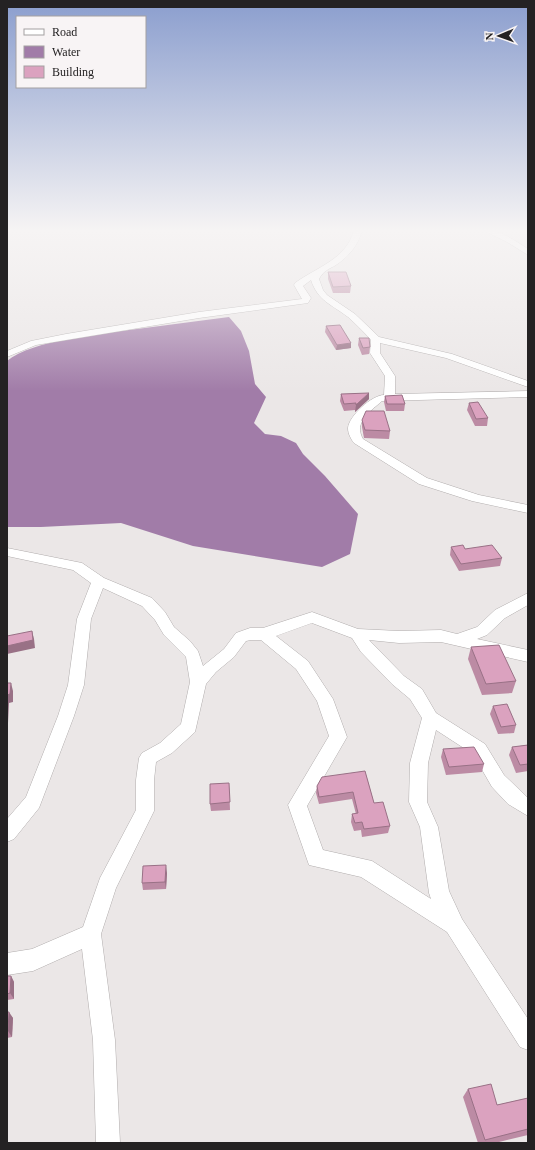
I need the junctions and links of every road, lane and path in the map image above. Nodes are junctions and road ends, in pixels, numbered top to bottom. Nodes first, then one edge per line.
1 (300, 284) edge
2 (316, 284) edge
3 (376, 339) junction
4 (7, 354) edge
5 (528, 384) edge
6 (528, 394) edge
7 (390, 398) junction
8 (528, 509) edge
9 (7, 552) edge
10 (99, 581) junction
11 (528, 598) edge
12 (264, 634) junction
13 (357, 634) junction
14 (457, 640) junction
15 (528, 656) edge
16 (198, 682) junction
17 (430, 718) junction
18 (528, 808) edge
19 (7, 833) edge
20 (454, 925) junction
21 (91, 934) junction
22 (7, 964) edge
23 (528, 1039) edge
24 (108, 1143) edge

1 - 4 street
2 - 3 street
3 - 5 street
3 - 7 street
6 - 7 street
7 - 8 street
9 - 10 street
10 - 16 street
10 - 19 street
11 - 14 street
12 - 13 street
12 - 16 street
12 - 20 street
13 - 14 street
13 - 17 street
14 - 15 street
16 - 21 street
17 - 18 street
17 - 20 street
20 - 23 street
21 - 22 street
21 - 24 street

